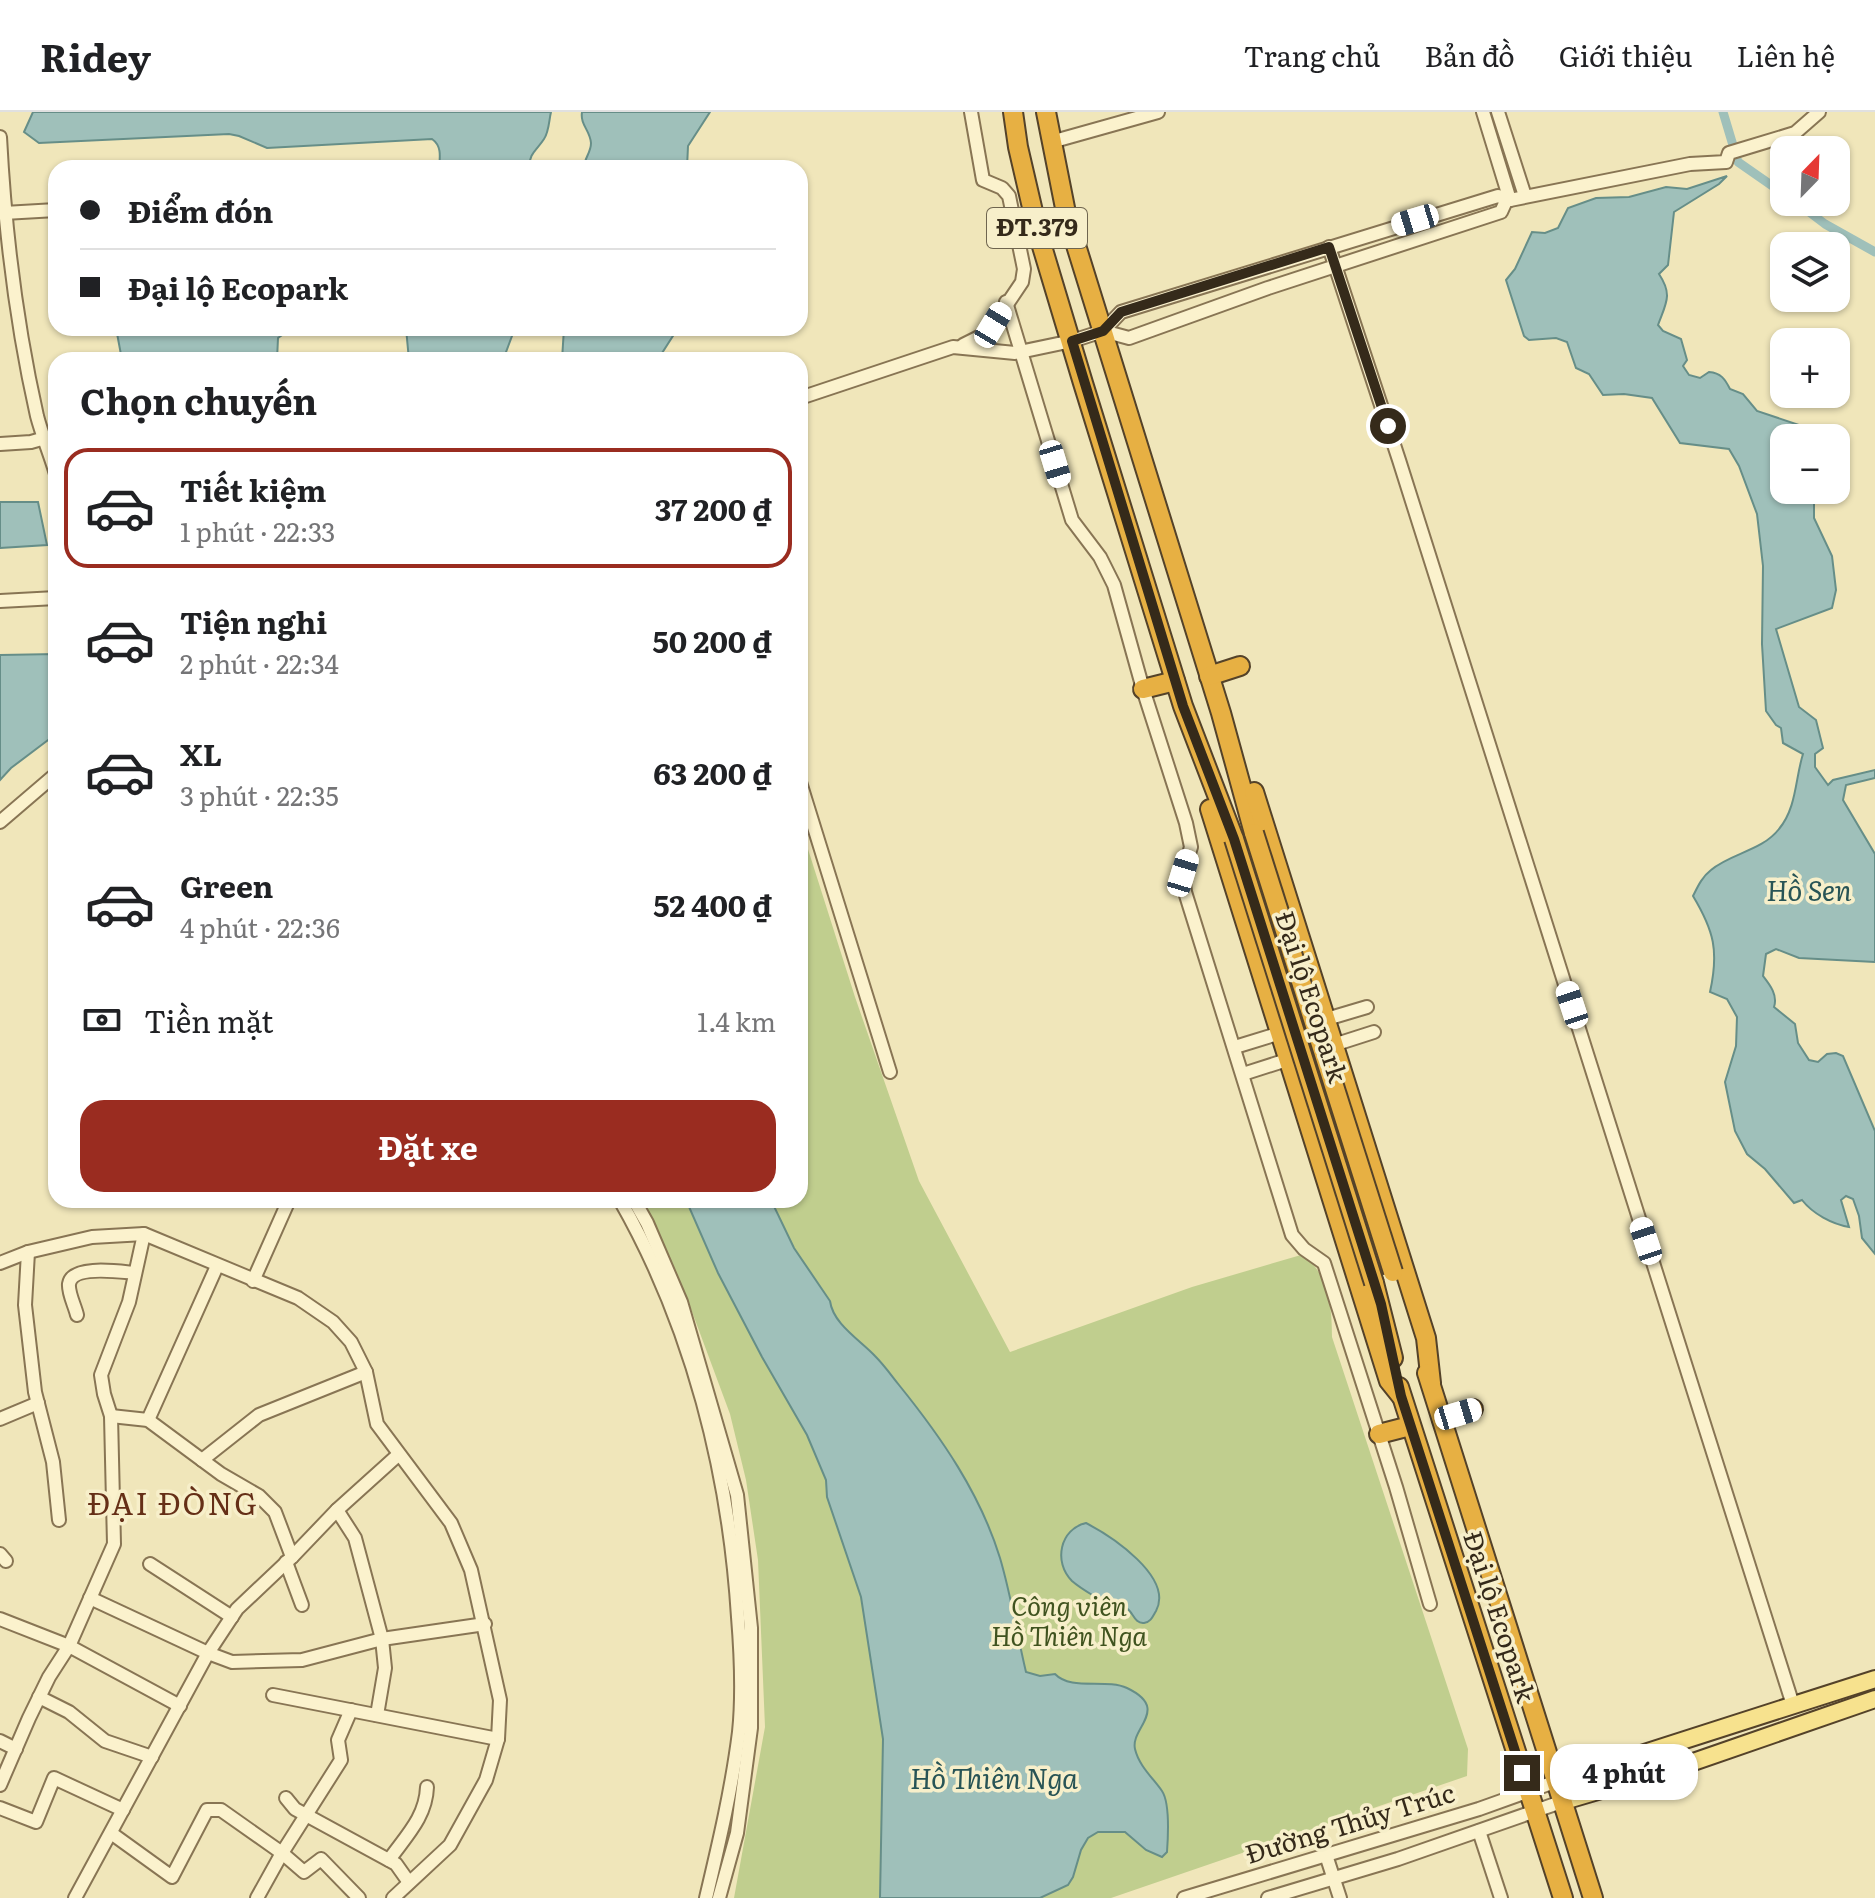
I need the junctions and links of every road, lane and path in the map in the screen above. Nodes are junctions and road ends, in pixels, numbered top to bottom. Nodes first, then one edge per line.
1 (971, 112) edge
2 (1013, 112) edge
3 (1046, 112) edge
4 (1158, 112) edge
5 (1483, 112) edge
6 (1498, 112) edge
7 (1819, 112) edge
8 (0, 137) edge
9 (1051, 142) junction
10 (1525, 196) junction
11 (1508, 201) junction
12 (48, 210) edge
13 (4, 213) junction
14 (1329, 247) junction
15 (1336, 267) junction
16 (7, 294) edge
17 (1006, 302) junction
18 (1103, 331) junction
19 (1072, 341) junction
20 (953, 347) junction
21 (1021, 352) junction
22 (808, 395) edge
23 (45, 438) junction
24 (0, 444) edge
25 (48, 448) edge
26 (48, 598) edge
27 (0, 601) edge
28 (1240, 666) dead end
29 (1209, 676) junction
30 (1175, 681) junction
31 (1143, 689) junction
32 (1183, 706) junction
33 (1221, 713) junction
34 (48, 781) edge
35 (808, 808) edge
36 (0, 822) edge
37 (1367, 1007) dead end
38 (1326, 1019) junction
39 (1374, 1032) dead end
40 (1281, 1033) junction
41 (1334, 1045) junction
42 (1235, 1047) junction
43 (1289, 1059) junction
44 (890, 1072) dead end
45 (1243, 1074) junction
46 (285, 1208) edge
47 (624, 1208) edge
48 (638, 1208) edge
49 (144, 1234) junction
50 (28, 1252) junction
51 (0, 1263) edge
52 (217, 1266) junction
53 (135, 1273) junction
54 (253, 1281) junction
55 (77, 1315) dead end
56 (684, 1328) junction
57 (366, 1372) junction
58 (1431, 1383) junction
59 (1401, 1396) junction
60 (38, 1403) junction
61 (1473, 1409) dead end
62 (111, 1416) junction
63 (0, 1419) edge
64 (1442, 1419) junction
65 (148, 1420) junction
66 (1410, 1426) junction
67 (1379, 1434) junction
68 (398, 1455) junction
69 (202, 1460) junction
70 (337, 1510) junction
71 (59, 1520) dead end
72 (289, 1560) junction
73 (150, 1564) dead end
74 (90, 1598) junction
75 (1430, 1604) dead end
76 (302, 1605) dead end
77 (232, 1617) junction
78 (1, 1623) edge
79 (485, 1624) junction
80 (382, 1639) junction
81 (69, 1646) junction
82 (208, 1653) junction
83 (1875, 1679) edge
84 (273, 1695) dead end
85 (39, 1697) junction
86 (1875, 1699) edge
87 (1793, 1705) junction
88 (180, 1706) junction
89 (351, 1710) junction
90 (377, 1715) junction
91 (498, 1739) junction
92 (0, 1741) edge
93 (16, 1749) junction
94 (152, 1757) junction
95 (738, 1775) junction
96 (1557, 1781) junction
97 (0, 1785) edge
98 (427, 1787) dead end
99 (1528, 1791) junction
100 (286, 1798) dead end
101 (1564, 1801) junction
102 (0, 1808) edge
103 (123, 1810) junction
104 (1535, 1811) junction
105 (307, 1815) junction
106 (1479, 1831) junction
107 (111, 1833) junction
108 (282, 1853) junction
109 (1326, 1855) junction
110 (389, 1860) junction
111 (1334, 1879) junction
112 (408, 1881) junction
113 (75, 1898) edge
114 (257, 1898) edge
115 (359, 1898) edge
116 (393, 1898) edge
117 (706, 1898) edge
118 (719, 1898) edge
119 (1184, 1898) edge
120 (1268, 1898) edge
121 (1340, 1898) edge
122 (1501, 1898) edge
123 (1563, 1898) edge
124 (1593, 1898) edge

1 - 17 street
2 - 19 highway, Đại lộ Ecopark / ĐT.379
3 - 9 highway, Đại lộ Ecopark / ĐT.379
4 - 9 street
5 - 11 street
6 - 10 street
7 - 10 street
8 - 13 street
9 - 18 highway, Đại lộ Ecopark / ĐT.379
10 - 11 street
11 - 14 street
11 - 15 street
12 - 13 street
13 - 16 street
14 - 15 street
14 - 18 street
15 - 18 street
15 - 87 street
16 - 23 street
17 - 20 street
17 - 21 street
18 - 19 street
18 - 29 highway, Đại lộ Ecopark / ĐT.379
19 - 21 street
19 - 30 highway, Đại lộ Ecopark / ĐT.379
20 - 21 street
20 - 22 street
21 - 31 street
23 - 24 street
23 - 25 street
26 - 27 street
28 - 29 highway
29 - 33 highway, Đại lộ Ecopark / ĐT.379
30 - 31 highway
30 - 32 highway, Đại lộ Ecopark / ĐT.379
31 - 42 street
32 - 40 highway
32 - 59 highway, Đại lộ Ecopark / ĐT.379, bridge
33 - 38 highway
33 - 58 highway, Đại lộ Ecopark / ĐT.379, bridge
34 - 36 street
35 - 44 street
37 - 38 street
38 - 40 street
38 - 41 highway
39 - 41 street
40 - 42 street
40 - 43 highway
41 - 43 street
41 - 58 highway
42 - 45 street
43 - 45 street
43 - 59 highway
45 - 67 street
46 - 54 street
47 - 56 street
48 - 56 street
49 - 50 street
49 - 52 street
49 - 53 street
50 - 51 street
50 - 60 street
52 - 54 street
52 - 65 street
53 - 55 street
53 - 62 street
54 - 57 street
56 - 95 street
57 - 68 street
57 - 69 street
58 - 64 highway, Đại lộ Ecopark / ĐT.379
59 - 66 highway, Đại lộ Ecopark / ĐT.379
60 - 63 street
60 - 71 street
61 - 64 highway
62 - 65 street
62 - 74 street
64 - 96 highway, Đại lộ Ecopark / ĐT.379
65 - 69 street
66 - 67 highway
66 - 99 highway, Đại lộ Ecopark / ĐT.379
67 - 75 street
68 - 70 street
68 - 79 street
69 - 72 street
70 - 72 street
70 - 80 street
72 - 76 street
72 - 77 street
73 - 77 street
74 - 81 street
74 - 82 street
77 - 82 street
78 - 81 street
79 - 80 street
79 - 91 street
80 - 82 street
80 - 90 street
81 - 85 street
81 - 88 street
82 - 88 street
83 - 87 main road
84 - 89 street
85 - 93 street
85 - 94 street
86 - 101 main road
87 - 96 main road
88 - 94 street
89 - 90 street
89 - 105 street
90 - 91 street
91 - 112 street
92 - 93 street
93 - 97 street
94 - 103 street
95 - 117 street
95 - 118 street
96 - 99 street, Đường Thủy Trúc
96 - 101 highway, Đại lộ Ecopark / ĐT.379
98 - 110 street
99 - 104 highway, Đại lộ Ecopark / ĐT.379
99 - 109 street, Đường Thủy Trúc
100 - 105 street
101 - 104 street, Đường Thủy Trúc
101 - 124 highway, Đại lộ Ecopark / ĐT.379
102 - 103 street
103 - 107 street
104 - 106 street, Đường Thủy Trúc
104 - 123 highway, Đại lộ Ecopark / ĐT.379
105 - 108 street
105 - 110 street
106 - 111 street, Đường Thủy Trúc
106 - 122 street
107 - 108 street
107 - 113 street
108 - 114 street
108 - 115 street
109 - 111 street
109 - 119 street, Đường Thủy Trúc
110 - 112 street
111 - 120 street, Đường Thủy Trúc
111 - 121 street
112 - 116 street

